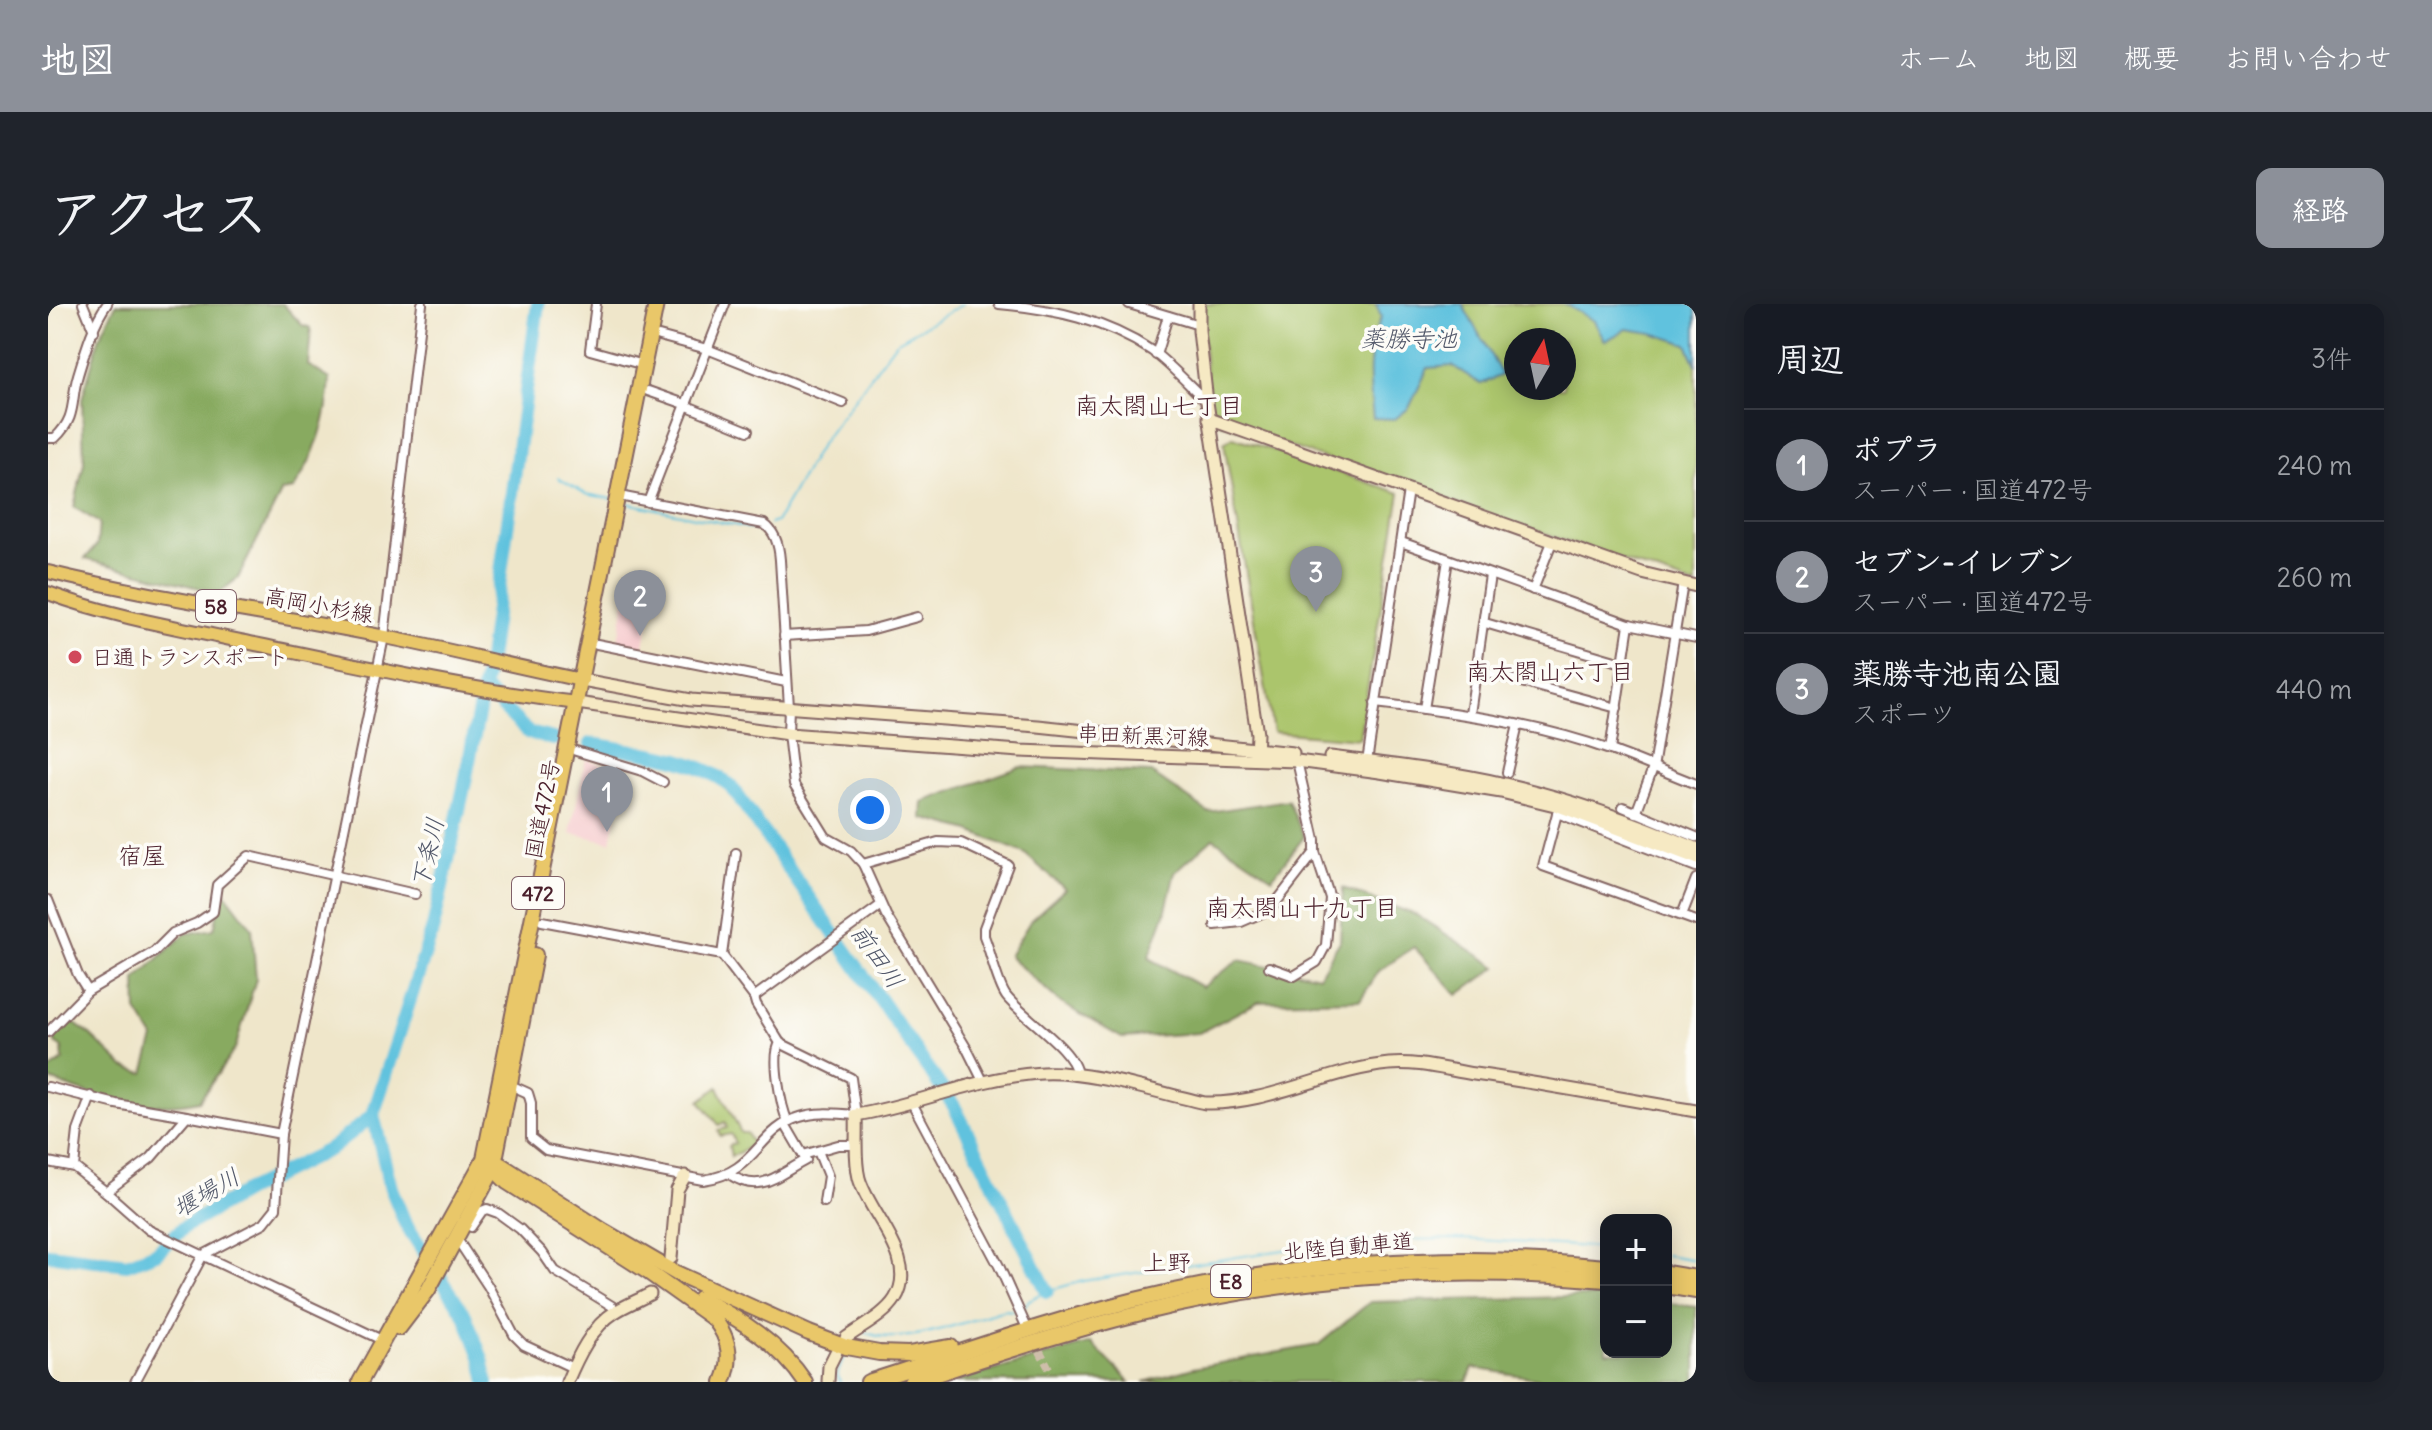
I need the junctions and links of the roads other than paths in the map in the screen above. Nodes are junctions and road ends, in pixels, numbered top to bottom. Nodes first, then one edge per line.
1 (83, 304) edge
2 (107, 304) edge
3 (422, 304) edge
4 (596, 304) edge
5 (656, 304) edge
6 (666, 304) edge
7 (725, 304) edge
8 (999, 304) edge
9 (1129, 304) edge
10 (1199, 304) edge
11 (1168, 316) junction
12 (1199, 325) junction
13 (94, 331) junction
14 (659, 336) junction
15 (707, 349) junction
16 (1156, 355) junction
17 (645, 365) junction
18 (648, 391) junction
19 (1207, 402) junction
20 (843, 403) dead end
21 (685, 405) junction
22 (1209, 419) junction
23 (748, 431) dead end
24 (48, 438) edge
25 (1408, 490) junction
26 (623, 497) junction
27 (648, 502) junction
28 (1401, 542) junction
29 (1552, 542) junction
30 (1448, 560) junction
31 (48, 572) edge
32 (1490, 575) junction
33 (1683, 583) junction
34 (1696, 586) edge
35 (1533, 590) junction
36 (48, 593) edge
37 (917, 617) dead end
38 (1485, 623) junction
39 (1629, 624) junction
40 (1673, 634) junction
41 (784, 636) junction
42 (384, 637) junction
43 (1696, 638) edge
44 (597, 644) junction
45 (1622, 663) junction
46 (378, 670) junction
47 (1477, 670) junction
48 (586, 681) junction
49 (786, 682) junction
50 (581, 703) junction
51 (1375, 703) junction
52 (789, 707) junction
53 (1617, 708) junction
54 (1424, 709) junction
55 (1470, 714) junction
56 (1518, 725) junction
57 (788, 734) junction
58 (1610, 750) junction
59 (576, 751) junction
60 (1256, 754) junction
61 (1297, 761) junction
62 (1367, 762) junction
63 (1653, 768) junction
64 (1507, 772) dead end
65 (663, 782) dead end
66 (1696, 784) edge
67 (1623, 807) dead end
68 (1558, 810) junction
69 (1636, 813) junction
70 (1696, 837) edge
71 (1696, 848) edge
72 (1315, 852) junction
73 (736, 853) dead end
74 (1696, 858) edge
75 (863, 864) junction
76 (1696, 867) edge
77 (334, 874) junction
78 (1696, 879) edge
79 (415, 894) dead end
80 (48, 900) edge
81 (881, 905) junction
82 (1682, 915) junction
83 (542, 921) junction
84 (1696, 921) edge
85 (1215, 925) dead end
86 (722, 955) junction
87 (1269, 967) dead end
88 (88, 991) junction
89 (754, 997) junction
90 (48, 1032) edge
91 (780, 1043) junction
92 (1077, 1075) junction
93 (984, 1083) junction
94 (505, 1084) junction
95 (48, 1087) edge
96 (91, 1096) junction
97 (912, 1103) junction
98 (1696, 1111) edge
99 (856, 1115) junction
100 (187, 1116) junction
101 (786, 1123) junction
102 (281, 1134) junction
103 (857, 1145) junction
104 (818, 1151) junction
105 (803, 1155) junction
106 (48, 1162) edge
107 (491, 1164) junction
108 (74, 1167) junction
109 (729, 1174) junction
110 (685, 1176) junction
111 (106, 1192) junction
112 (824, 1202) dead end
113 (465, 1224) junction
114 (450, 1242) junction
115 (203, 1255) junction
116 (671, 1258) dead end
117 (1600, 1267) edge
118 (648, 1272) junction
119 (676, 1273) junction
120 (1672, 1274) edge
121 (1696, 1278) edge
122 (1600, 1280) edge
123 (1672, 1287) edge
124 (1696, 1291) edge
125 (650, 1294) dead end
126 (1137, 1300) junction
127 (616, 1311) junction
128 (1026, 1326) dead end
129 (846, 1338) dead end
130 (384, 1341) junction
131 (836, 1352) dead end
132 (573, 1368) junction
133 (828, 1381) edge
134 (913, 1381) edge
135 (135, 1382) edge
136 (360, 1382) edge
137 (567, 1382) edge
138 (723, 1382) edge
139 (805, 1382) edge
140 (815, 1382) edge
141 (868, 1382) edge

1 - 13 street
2 - 13 street
3 - 42 street
4 - 17 street
5 - 17 highway, 国道472号 / 472
6 - 14 highway, 国道472号 / 472
7 - 15 street
8 - 16 street
9 - 11 street
10 - 12 street
11 - 12 street
11 - 16 street
12 - 19 street
13 - 24 street
14 - 15 street
14 - 18 highway, 国道472号 / 472
15 - 20 street
15 - 21 street
16 - 19 street
17 - 26 highway, 国道472号 / 472
18 - 21 street
18 - 26 highway, 国道472号 / 472
19 - 22 street
21 - 23 street
21 - 27 street
22 - 25 street
22 - 60 street
25 - 28 street
25 - 29 street
26 - 27 street
26 - 44 highway, 国道472号 / 472
26 - 48 highway, 国道472号 / 472
27 - 41 street
28 - 30 street
28 - 51 street
29 - 33 street
29 - 35 street
30 - 32 street
30 - 54 street
31 - 42 main road, 高岡小杉線 / 58
32 - 35 street
32 - 38 street
33 - 34 street
33 - 40 street
35 - 39 street
36 - 46 main road, 58
37 - 41 street
38 - 45 street
38 - 47 street
39 - 40 street
39 - 45 street
40 - 43 street
40 - 63 street
41 - 49 street
42 - 46 street
42 - 48 main road, 高岡小杉線 / 58
44 - 48 highway, 国道472号 / 472
44 - 49 street
45 - 53 street
46 - 50 main road, 58
46 - 77 street
47 - 53 street
47 - 55 street
48 - 50 highway, 国道472号 / 472
48 - 52 street, 串田新黒河線
49 - 52 street
50 - 57 street, 串田新黒河線
50 - 59 highway, 国道472号 / 472
50 - 94 highway, 国道472号 / 472
51 - 54 street
51 - 62 street
52 - 57 street
52 - 60 street, 串田新黒河線
53 - 58 street
54 - 55 street
55 - 56 street
56 - 58 street
56 - 64 street
57 - 60 street, 串田新黒河線
57 - 75 street
58 - 63 street
59 - 65 street
59 - 83 highway, 国道472号 / 472
60 - 61 street, 串田新黒河線
60 - 62 street, 串田新黒河線
61 - 68 street, 串田新黒河線
61 - 72 street
62 - 71 street, 串田新黒河線
63 - 66 street
63 - 69 street
67 - 69 street
68 - 74 street, 串田新黒河線
68 - 76 street
68 - 82 street
69 - 70 street
72 - 85 street
72 - 87 street
73 - 86 street
75 - 81 street
75 - 92 street
77 - 79 street
77 - 88 street
77 - 102 street
78 - 82 street
80 - 88 street
81 - 89 street
81 - 93 street
82 - 84 street
83 - 86 street
83 - 94 highway, 国道472号 / 472
86 - 89 street
88 - 90 street
89 - 91 street
91 - 99 street
91 - 101 street
92 - 93 street
92 - 98 street
93 - 97 street
94 - 107 highway, 国道472号 / 472
94 - 110 street
95 - 96 street
96 - 100 street
96 - 108 street
97 - 99 street
97 - 128 street
99 - 101 street
99 - 103 street
100 - 102 street
100 - 111 street
101 - 105 street
101 - 109 street
102 - 115 street
103 - 104 street
103 - 129 street
104 - 105 street
104 - 112 street
105 - 109 street
106 - 108 street
107 - 113 highway, 国道472号 / 472
107 - 114 highway, 国道472号 / 472
107 - 118 highway
107 - 119 highway
108 - 111 street
109 - 110 street
110 - 116 street
111 - 115 street
113 - 114 highway, 国道472号 / 472
113 - 127 street
114 - 130 highway, 国道472号 / 472
114 - 130 highway, 国道472号 / 472
114 - 132 street
115 - 130 street
115 - 135 street
117 - 126 highway, 北陸自動車道 / E8
118 - 138 highway
118 - 139 highway
119 - 126 highway
119 - 140 highway
120 - 121 highway
122 - 134 highway, 北陸自動車道 / E8
123 - 124 highway
125 - 127 street
126 - 141 highway, 北陸自動車道 / E8
127 - 132 street
130 - 136 highway, 国道472号 / 472
131 - 133 street
132 - 137 street

